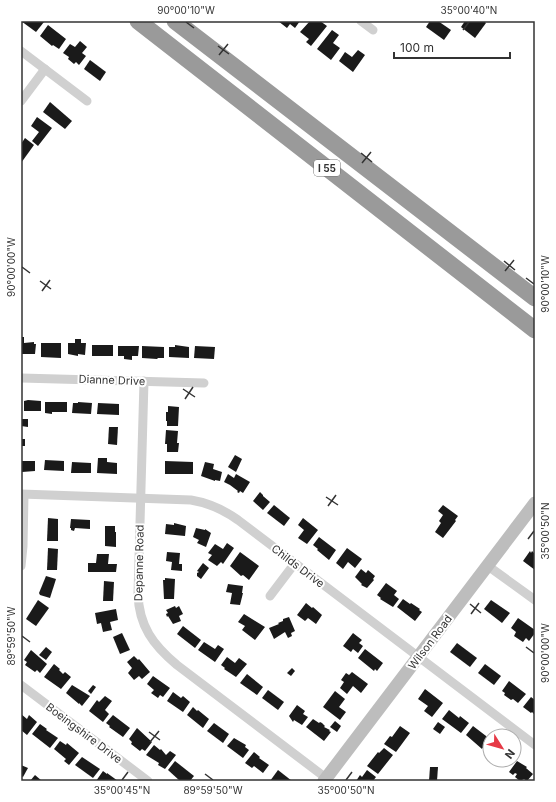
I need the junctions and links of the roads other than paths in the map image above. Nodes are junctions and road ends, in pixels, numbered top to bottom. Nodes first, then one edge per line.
1 (138, 21) edge
2 (175, 21) edge
3 (361, 21) edge
4 (373, 30) dead end
5 (21, 51) edge
6 (45, 69) junction
7 (21, 101) edge
8 (87, 101) dead end
9 (535, 298) edge
10 (535, 330) edge
11 (21, 378) edge
12 (144, 381) junction
13 (204, 383) dead end
14 (22, 495) edge
15 (141, 498) junction
16 (535, 504) edge
17 (295, 563) junction
18 (21, 566) edge
19 (488, 566) junction
20 (270, 596) dead end
21 (535, 600) edge
22 (419, 657) junction
23 (21, 685) edge
24 (535, 746) edge
25 (325, 780) edge
26 (148, 781) edge

1 - 10 highway, I 55
2 - 9 highway, I 55
3 - 4 street
5 - 6 street
6 - 7 street
6 - 8 street
11 - 12 street, Dianne Drive
12 - 13 street, Dianne Drive
12 - 15 street, Depanne Road
14 - 15 street, Childs Drive
14 - 18 street
15 - 17 street, Childs Drive
15 - 25 street, Depanne Road
16 - 19 street, Wilson Road
17 - 20 street
17 - 22 street, Childs Drive
19 - 21 street
19 - 22 street, Wilson Road
22 - 24 street, Childs Drive
22 - 25 street, Wilson Road
23 - 26 street, Boeingshire Drive

